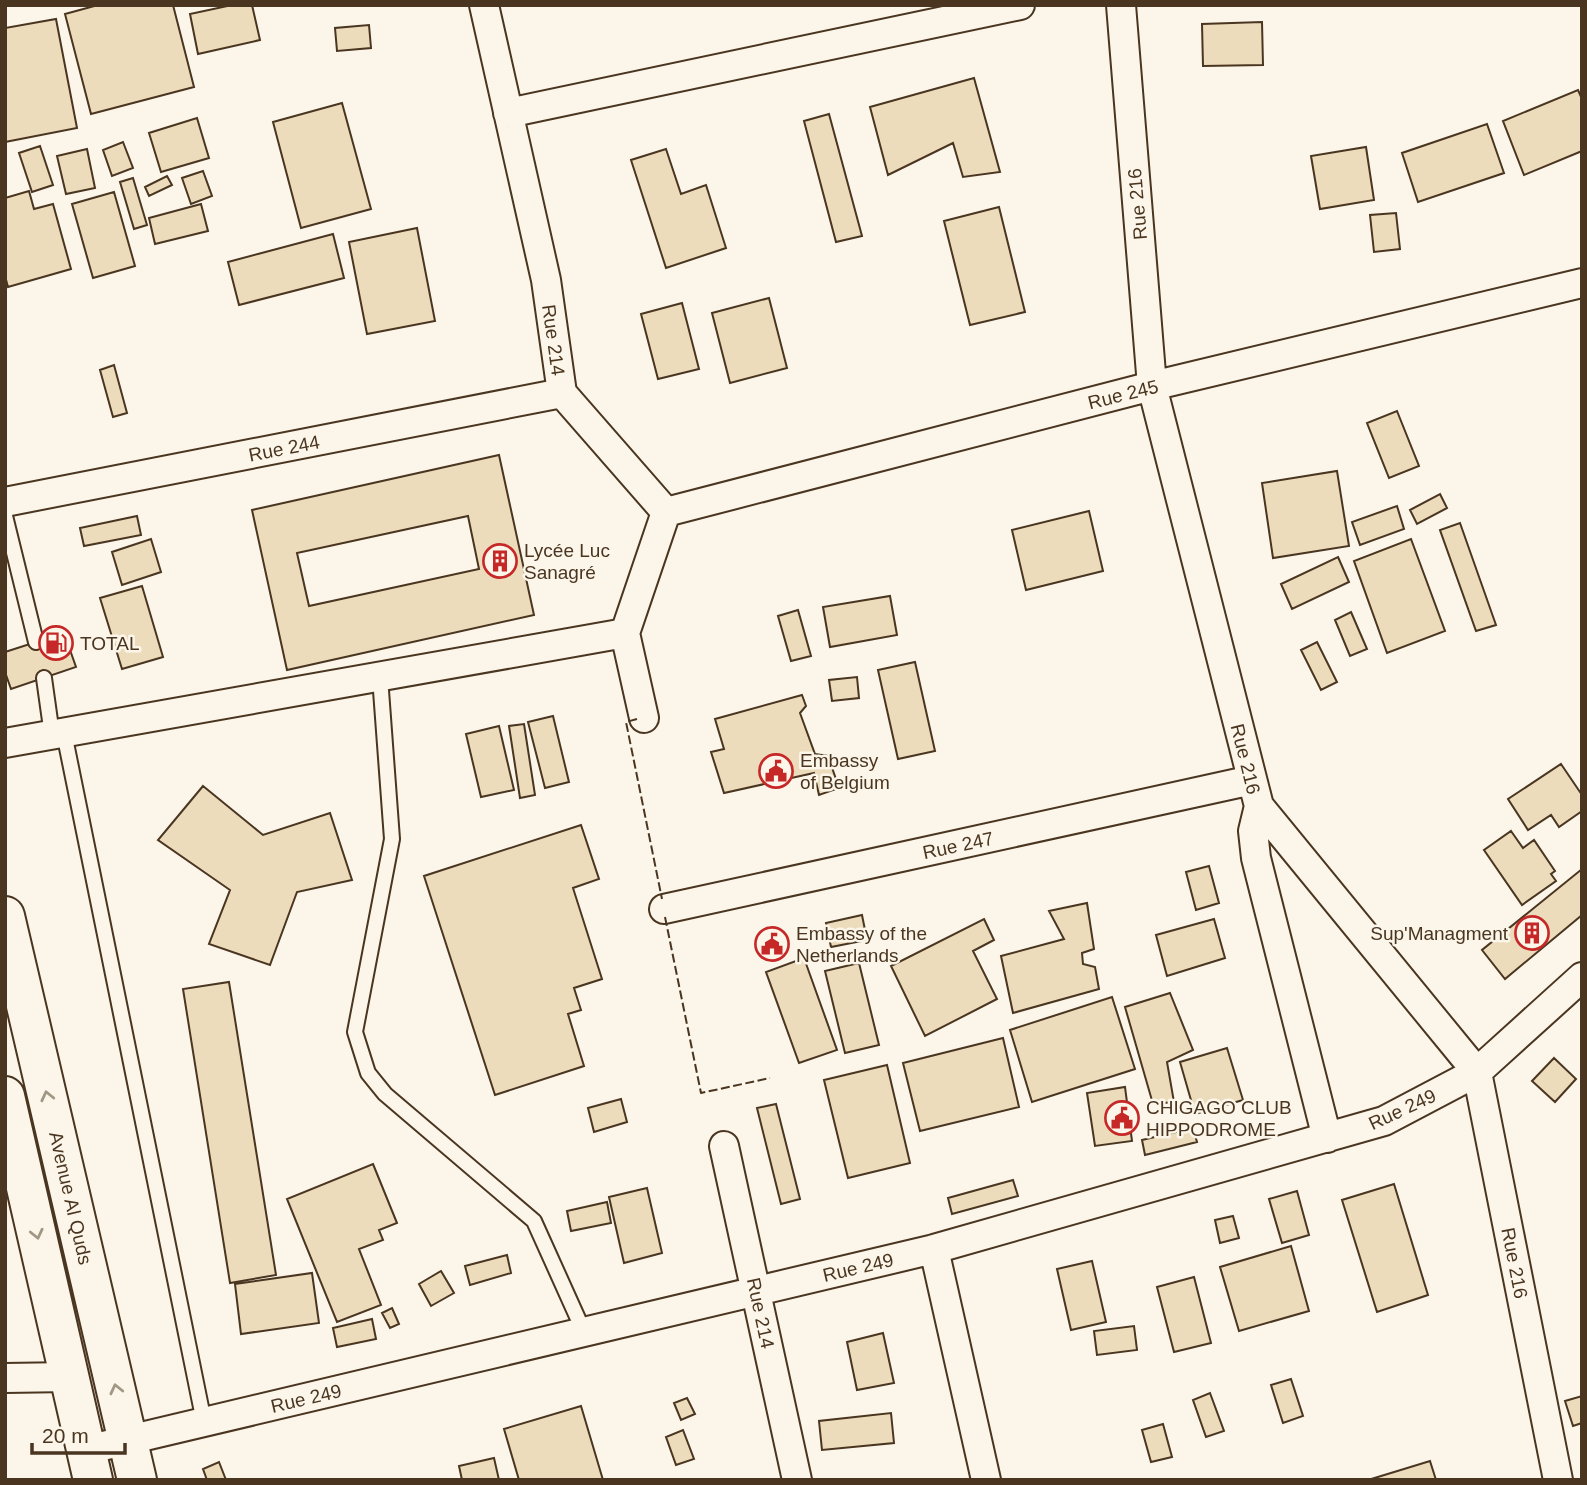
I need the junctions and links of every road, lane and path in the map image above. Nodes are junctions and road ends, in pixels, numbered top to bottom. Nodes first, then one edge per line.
1 (484, 5) edge
2 (1020, 5) edge
3 (1121, 5) edge
4 (508, 113) junction
5 (1582, 283) edge
6 (1152, 386) junction
7 (562, 394) junction
8 (5, 502) edge
9 (666, 512) junction
10 (5, 516) edge
11 (625, 633) junction
12 (36, 642) dead end
13 (380, 677) junction
14 (44, 678) dead end
15 (644, 718) dead end
16 (58, 734) junction
17 (5, 743) edge
18 (1255, 793) junction
19 (664, 909) dead end
20 (5, 916) edge
21 (1582, 977) edge
22 (1477, 1072) junction
23 (5, 1096) edge
24 (1327, 1138) junction
25 (724, 1146) dead end
26 (16, 1188) edge
27 (934, 1249) junction
28 (756, 1291) junction
29 (584, 1332) junction
30 (69, 1377) junction
31 (5, 1378) edge
32 (204, 1422) junction
33 (128, 1440) junction
34 (89, 1465) edge
35 (137, 1480) edge
36 (797, 1480) edge
37 (986, 1480) edge
38 (1558, 1480) edge

1 - 4 street, Rue 214
2 - 4 street
3 - 6 street, Rue 216
4 - 7 street, Rue 214
5 - 6 street, Rue 245
6 - 9 street, Rue 245
6 - 18 street, Rue 216
7 - 8 street, Rue 244
7 - 9 street, Rue 214
9 - 11 street
10 - 12 lane
11 - 13 street
11 - 15 street
13 - 16 street
13 - 29 lane
14 - 16 lane
16 - 17 street
16 - 32 lane
18 - 19 street, Rue 247
18 - 22 street, Rue 216
18 - 24 street
33 -> 20 main road, Avenue Al Quds
21 - 22 street, Rue 249
22 - 24 street, Rue 249
22 - 38 street, Rue 216
23 - 26 main road
24 - 27 street, Rue 249
25 - 28 street, Rue 214
26 -> 30 main road
27 - 28 street, Rue 249
27 - 37 street
28 - 29 street, Rue 249
28 - 36 street, Rue 214
29 - 32 street, Rue 249
30 - 31 street
30 - 34 main road
32 - 33 street, Rue 249
33 - 34 street, Rue 249
33 - 35 main road, Avenue Al Quds

